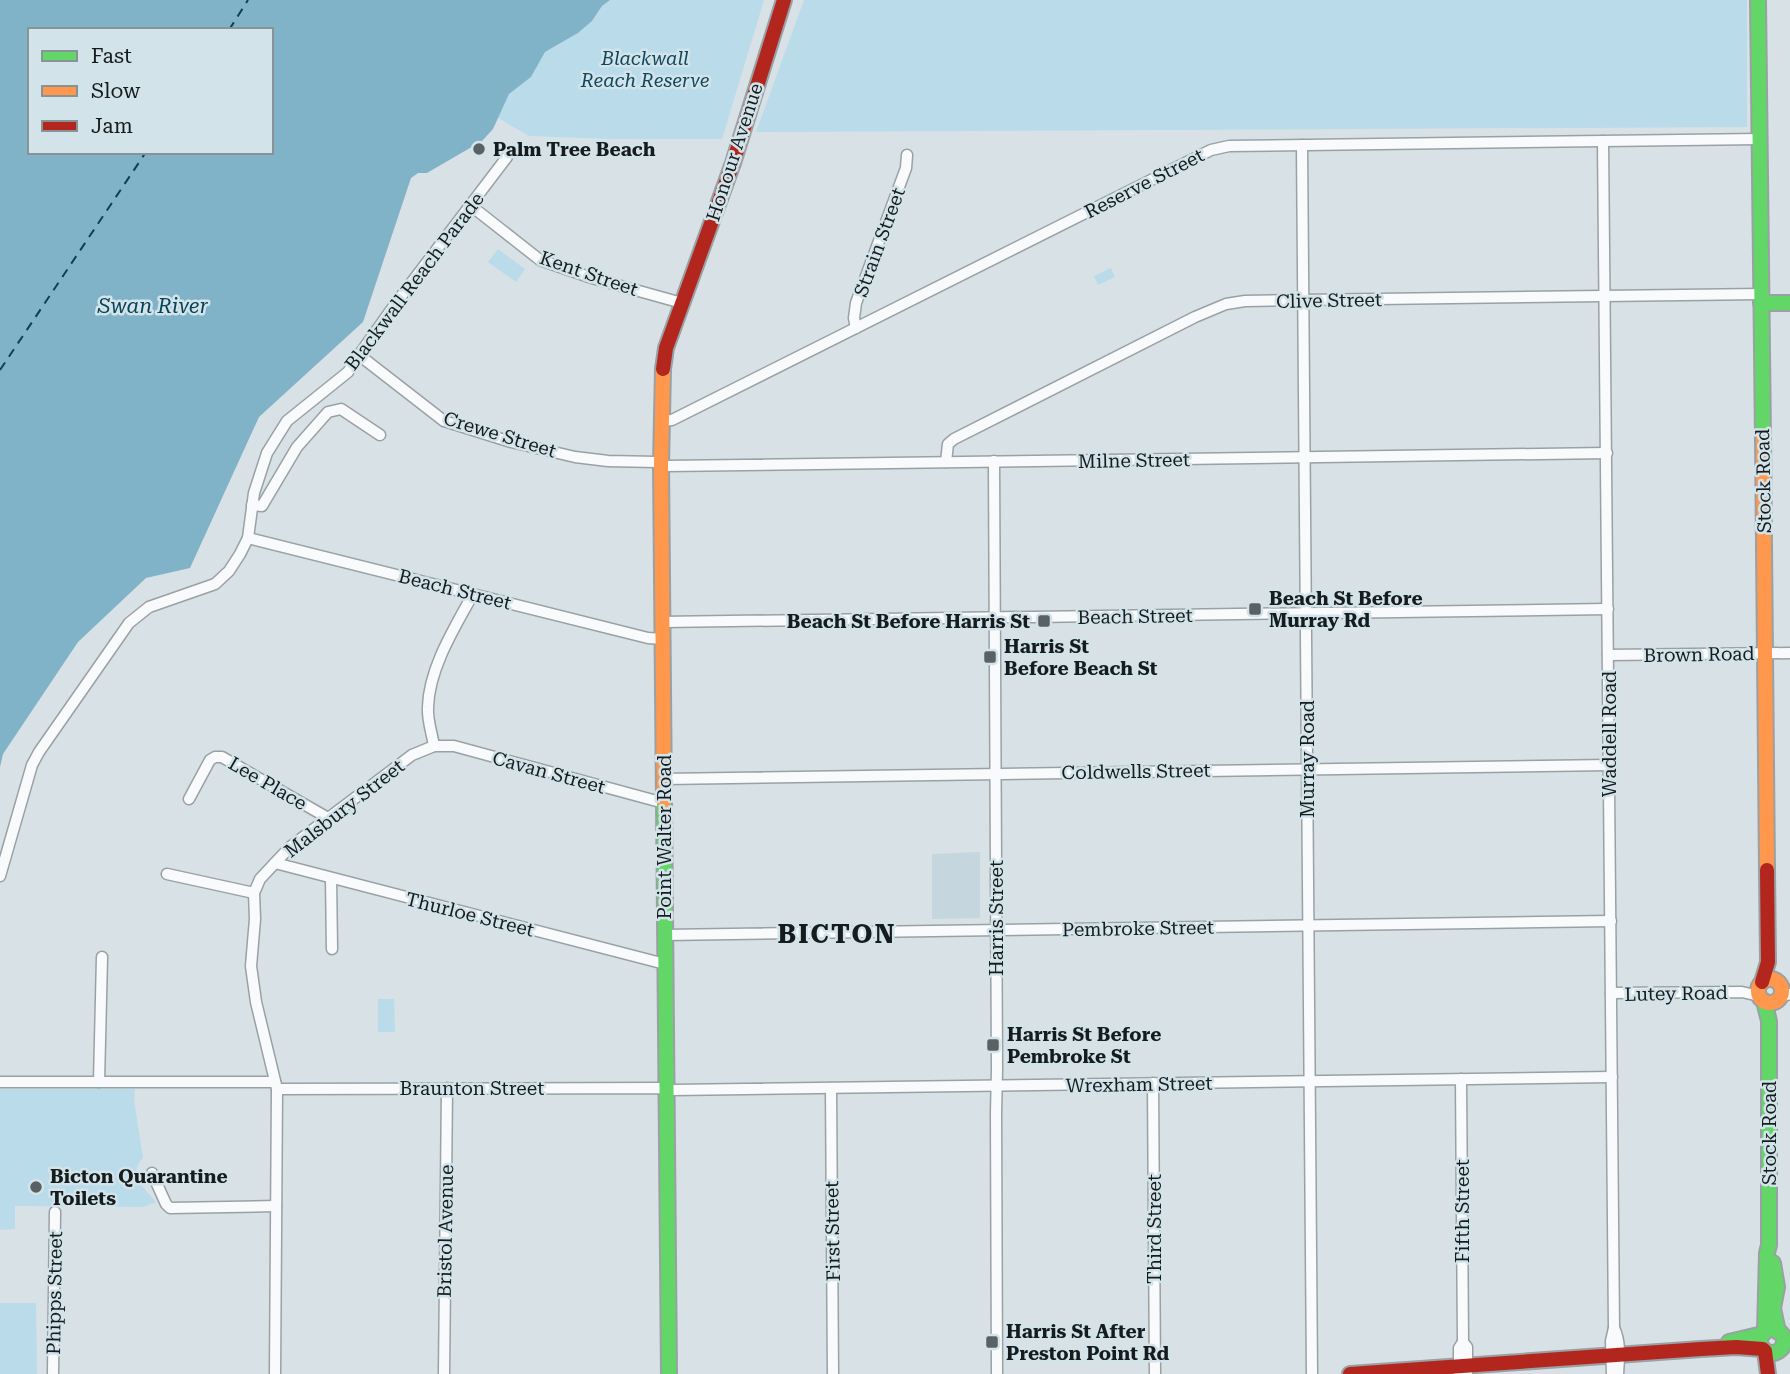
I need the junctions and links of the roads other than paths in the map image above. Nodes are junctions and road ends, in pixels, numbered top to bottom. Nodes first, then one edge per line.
1 (784, 0) edge
2 (1758, 0) edge
3 (1759, 138) junction
4 (1604, 141) junction
5 (1302, 145) junction
6 (907, 155) dead end
7 (507, 157) dead end
8 (470, 205) junction
9 (1605, 297) junction
10 (1761, 298) junction
11 (1303, 300) junction
12 (682, 303) junction
13 (1790, 303) edge
14 (856, 328) junction
15 (359, 355) junction
16 (661, 421) junction
17 (380, 435) dead end
18 (1607, 453) junction
19 (1305, 458) junction
20 (994, 461) junction
21 (946, 462) junction
22 (661, 464) junction
23 (252, 505) junction
24 (248, 538) junction
25 (473, 594) junction
26 (1608, 609) junction
27 (1306, 613) junction
28 (995, 618) junction
29 (662, 622) junction
30 (663, 639) junction
31 (1765, 653) junction
32 (1790, 653) edge
33 (1608, 655) junction
34 (434, 746) junction
35 (1609, 765) junction
36 (1307, 769) junction
37 (995, 774) junction
38 (664, 779) junction
39 (189, 799) dead end
40 (664, 803) junction
41 (328, 818) junction
42 (275, 863) junction
43 (167, 874) dead end
44 (0, 876) edge
45 (331, 878) junction
46 (254, 893) junction
47 (1611, 921) junction
48 (1309, 925) junction
49 (996, 930) junction
50 (665, 935) junction
51 (332, 949) dead end
52 (102, 957) dead end
53 (665, 964) junction
54 (1774, 991) edge
55 (1611, 993) junction
56 (1612, 1077) junction
57 (1461, 1079) junction
58 (0, 1082) edge
59 (99, 1082) junction
60 (1310, 1082) junction
61 (1153, 1083) junction
62 (276, 1085) junction
63 (996, 1086) junction
64 (447, 1088) junction
65 (831, 1088) junction
66 (667, 1089) junction
67 (152, 1173) dead end
68 (276, 1206) junction
69 (55, 1212) dead end
70 (1776, 1341) edge
71 (1615, 1353) junction
72 (1463, 1370) edge
73 (53, 1374) edge
74 (275, 1374) edge
75 (444, 1374) edge
76 (668, 1374) edge
77 (833, 1374) edge
78 (997, 1374) edge
79 (1155, 1374) edge
80 (1312, 1374) edge
81 (1350, 1374) edge
82 (1612, 1374) edge
83 (1618, 1374) edge
84 (1768, 1374) edge
85 (1776, 1374) edge

1 - 12 street, Honour Avenue
2 - 3 street, Stock Road
3 - 4 street, Reserve Street
3 - 10 street, Stock Road
4 - 5 street, Reserve Street
4 - 9 street, Waddell Road
5 - 11 street, Murray Road
5 - 14 street, Reserve Street
6 - 14 street, Strain Street
7 - 8 street, Blackwall Reach Parade
8 - 12 street, Kent Street
8 - 15 street, Blackwall Reach Parade
9 - 10 street, Clive Street
9 - 11 street, Clive Street
9 - 18 street, Waddell Road
10 - 13 street, Clive Street
10 - 31 street, Stock Road
11 - 19 street, Murray Road
11 - 21 street, Clive Street
12 - 16 street, Point Walter Road
14 - 16 street, Reserve Street
15 - 22 street, Crewe Street
15 - 23 street, Blackwall Reach Parade
16 - 22 street, Point Walter Road
17 - 23 street
18 - 19 street, Milne Street
18 - 26 street, Waddell Road
19 - 20 street, Milne Street
19 - 27 street, Murray Road
20 - 21 street, Milne Street
20 - 28 street, Harris Street
21 - 22 street, Milne Street
22 - 29 street, Point Walter Road
23 - 24 street, Blackwall Reach Parade
24 - 25 street, Beach Street
24 - 44 street, Blackwall Reach Parade
25 - 30 street, Beach Street
25 - 34 street
26 - 27 street, Beach Street
26 - 33 street, Waddell Road
27 - 28 street, Beach Street
27 - 36 street, Murray Road
28 - 29 street, Beach Street
28 - 37 street, Harris Street
29 - 30 street, Point Walter Road
30 - 38 street, Point Walter Road
31 - 32 street, Brown Road
31 - 33 street, Brown Road
31 - 54 street, Stock Road
33 - 35 street, Waddell Road
34 - 40 street, Cavan Street
34 - 41 street, Malsbury Street
35 - 36 street, Coldwells Street
35 - 47 street, Waddell Road
36 - 37 street, Coldwells Street
36 - 48 street, Murray Road
37 - 38 street, Coldwells Street
37 - 49 street, Harris Street
38 - 40 street, Point Walter Road
39 - 41 street, Lee Place
40 - 50 street, Point Walter Road
41 - 42 street, Malsbury Street
42 - 45 street, Thurloe Street
42 - 46 street, Malsbury Street
43 - 46 street
45 - 51 street
45 - 53 street, Thurloe Street
46 - 62 street
47 - 48 street, Pembroke Street
47 - 55 street, Waddell Road
48 - 49 street, Pembroke Street
48 - 60 street, Murray Road
49 - 50 street, Pembroke Street
49 - 63 street, Harris Street
50 - 53 street, Point Walter Road
52 - 59 street
53 - 66 street, Point Walter Road
54 - 55 street, Lutey Road
54 - 70 street, Stock Road
55 - 56 street, Waddell Road
56 - 57 street, Wrexham Street
56 - 71 street, Waddell Road
57 - 60 street, Wrexham Street
57 - 72 street, Fifth Street
58 - 59 street, Braunton Street
59 - 62 street, Braunton Street
60 - 61 street, Wrexham Street
60 - 80 street, Murray Road
61 - 63 street, Wrexham Street
61 - 79 street, Third Street
62 - 64 street, Braunton Street
62 - 68 street
63 - 65 street, Wrexham Street
63 - 78 street, Harris Street
64 - 66 street, Braunton Street
64 - 75 street, Bristol Avenue
65 - 66 street, Wrexham Street
65 - 77 street, First Street
66 - 76 street, Point Walter Road
67 - 68 street
68 - 74 street
69 - 73 street, Phipps Street
70 - 71 street
70 - 84 street, Stock Road
70 - 85 street, Stock Road
71 - 72 street
71 - 82 street, Waddell Road
71 - 83 street, Waddell Road
72 - 81 street

